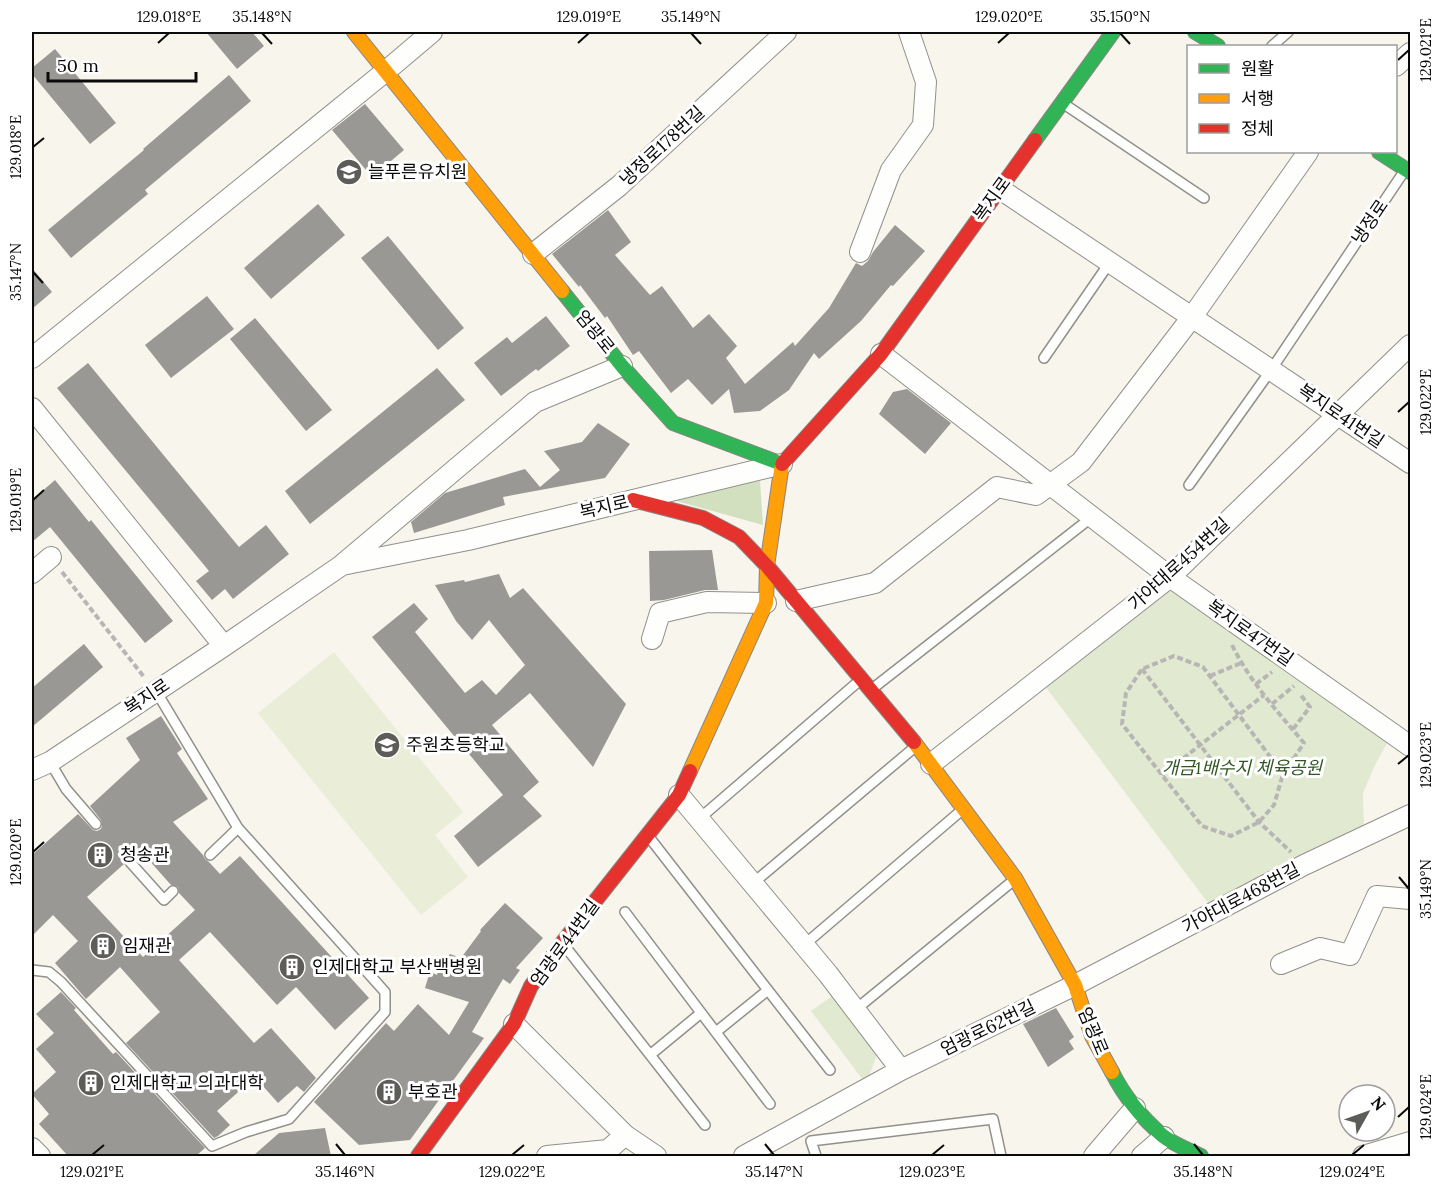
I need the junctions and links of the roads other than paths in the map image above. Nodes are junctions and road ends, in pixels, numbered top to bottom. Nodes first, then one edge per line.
1 (354, 32) edge
2 (432, 32) edge
3 (786, 32) edge
4 (909, 32) edge
5 (1113, 32) edge
6 (1195, 32) edge
7 (1288, 32) edge
8 (1216, 45) edge
9 (1273, 45) edge
10 (1410, 53) edge
11 (1397, 64) edge
12 (386, 71) junction
13 (1062, 102) junction
14 (1307, 153) edge
15 (1381, 153) edge
16 (1408, 170) edge
17 (1000, 189) junction
18 (1204, 198) dead end
19 (860, 252) dead end
20 (533, 254) junction
21 (1110, 262) junction
22 (1192, 317) junction
23 (1410, 345) edge
24 (881, 354) junction
25 (32, 358) edge
26 (1044, 358) dead end
27 (622, 366) junction
28 (1271, 370) junction
29 (32, 408) edge
30 (1338, 415) junction
31 (1410, 463) edge
32 (782, 464) junction
33 (1050, 485) junction
34 (1189, 485) dead end
35 (633, 500) junction
36 (1092, 517) junction
37 (51, 557) road end
38 (342, 565) junction
39 (767, 566) junction
40 (32, 573) edge
41 (1170, 577) junction
42 (796, 601) junction
43 (766, 603) junction
44 (652, 639) dead end
45 (224, 646) junction
46 (861, 679) junction
47 (870, 690) junction
48 (156, 691) junction
49 (916, 745) junction
50 (1410, 746) edge
51 (931, 764) junction
52 (40, 766) edge
53 (679, 795) junction
54 (964, 809) junction
55 (1410, 815) edge
56 (699, 819) junction
57 (96, 824) dead end
58 (238, 828) junction
59 (647, 835) junction
60 (210, 855) dead end
61 (130, 862) dead end
62 (1015, 878) junction
63 (752, 884) junction
64 (173, 891) dead end
65 (1410, 899) edge
66 (625, 912) dead end
67 (562, 943) junction
68 (804, 946) junction
69 (1281, 964) dead end
70 (32, 970) edge
71 (1075, 985) junction
72 (768, 990) junction
73 (855, 1010) junction
74 (701, 1013) junction
75 (514, 1023) junction
76 (716, 1032) junction
77 (650, 1056) junction
78 (830, 1070) dead end
79 (901, 1070) junction
80 (770, 1104) dead end
81 (1135, 1108) junction
82 (705, 1125) dead end
83 (625, 1135) junction
84 (1164, 1137) junction
85 (1410, 1142) edge
86 (32, 1148) edge
87 (608, 1154) edge
88 (40, 1156) edge
89 (418, 1156) edge
90 (547, 1156) edge
91 (656, 1156) edge
92 (744, 1156) edge
93 (816, 1156) edge
94 (1000, 1156) edge
95 (1094, 1156) edge
96 (1142, 1156) edge
97 (1201, 1156) edge
98 (1363, 1156) edge

1 - 12 main road, 엄광로
2 - 12 street
3 - 20 street, 냉정로178번길
4 - 19 street
5 - 13 main road, 복지로
6 - 8 main road
7 - 9 lane
10 - 11 street
12 - 20 main road, 엄광로
12 - 25 street
13 - 17 main road, 복지로
13 - 18 lane
14 - 22 street
15 - 16 main road, 냉정로
16 - 28 lane, 냉정로
17 - 21 street, 복지로41번길
17 - 24 main road, 복지로
20 - 27 main road, 엄광로
21 - 22 street, 복지로41번길
21 - 26 lane
22 - 28 street, 복지로41번길
22 - 33 street
23 - 30 street, 가야대로454번길
24 - 32 main road, 복지로
24 - 33 street, 복지로47번길
27 - 32 main road, 엄광로
27 - 38 street
28 - 30 street, 복지로41번길
28 - 34 lane
29 - 45 street
30 - 31 street, 복지로41번길
30 - 41 street, 가야대로454번길
32 - 35 street, 복지로
32 - 39 main road
33 - 36 street, 복지로47번길
33 - 42 street
35 - 38 street, 복지로
35 - 39 main road, 엄광로
36 - 41 street, 복지로47번길
36 - 47 lane
37 - 40 street
38 - 45 street, 복지로
39 - 42 main road, 엄광로
39 - 43 main road, 엄광로44번길
41 - 50 street, 복지로47번길
41 - 51 street, 가야대로454번길
42 - 46 main road, 엄광로
43 - 44 street
43 - 53 main road, 엄광로44번길
45 - 48 street, 복지로
46 - 47 main road, 엄광로
46 - 56 lane
47 - 49 main road, 엄광로
48 - 52 street, 복지로
48 - 58 lane
49 - 51 main road, 엄광로
49 - 63 lane
51 - 54 main road, 엄광로
52 - 57 lane
53 - 56 street
53 - 59 main road, 엄광로44번길
54 - 62 main road, 엄광로
54 - 68 lane
55 - 71 street, 가야대로468번길
56 - 63 street
58 - 60 lane
58 - 70 lane
59 - 67 main road, 엄광로44번길
59 - 72 lane
61 - 64 lane
62 - 71 main road, 엄광로
62 - 73 lane
63 - 68 street
65 - 69 street
66 - 74 lane
67 - 75 main road, 엄광로44번길
67 - 77 lane
68 - 73 street
71 - 79 street, 엄광로62번길
71 - 81 main road, 엄광로
72 - 76 lane
72 - 78 lane
73 - 79 street
74 - 76 lane
74 - 77 lane
75 - 83 street
75 - 89 main road, 엄광로44번길
76 - 80 lane
77 - 82 lane
79 - 92 street, 엄광로62번길
81 - 84 main road, 엄광로
81 - 95 street
83 - 87 street
83 - 91 street
84 - 96 street
84 - 97 main road, 엄광로
85 - 98 street
86 - 88 street
87 - 90 street
93 - 94 lane

